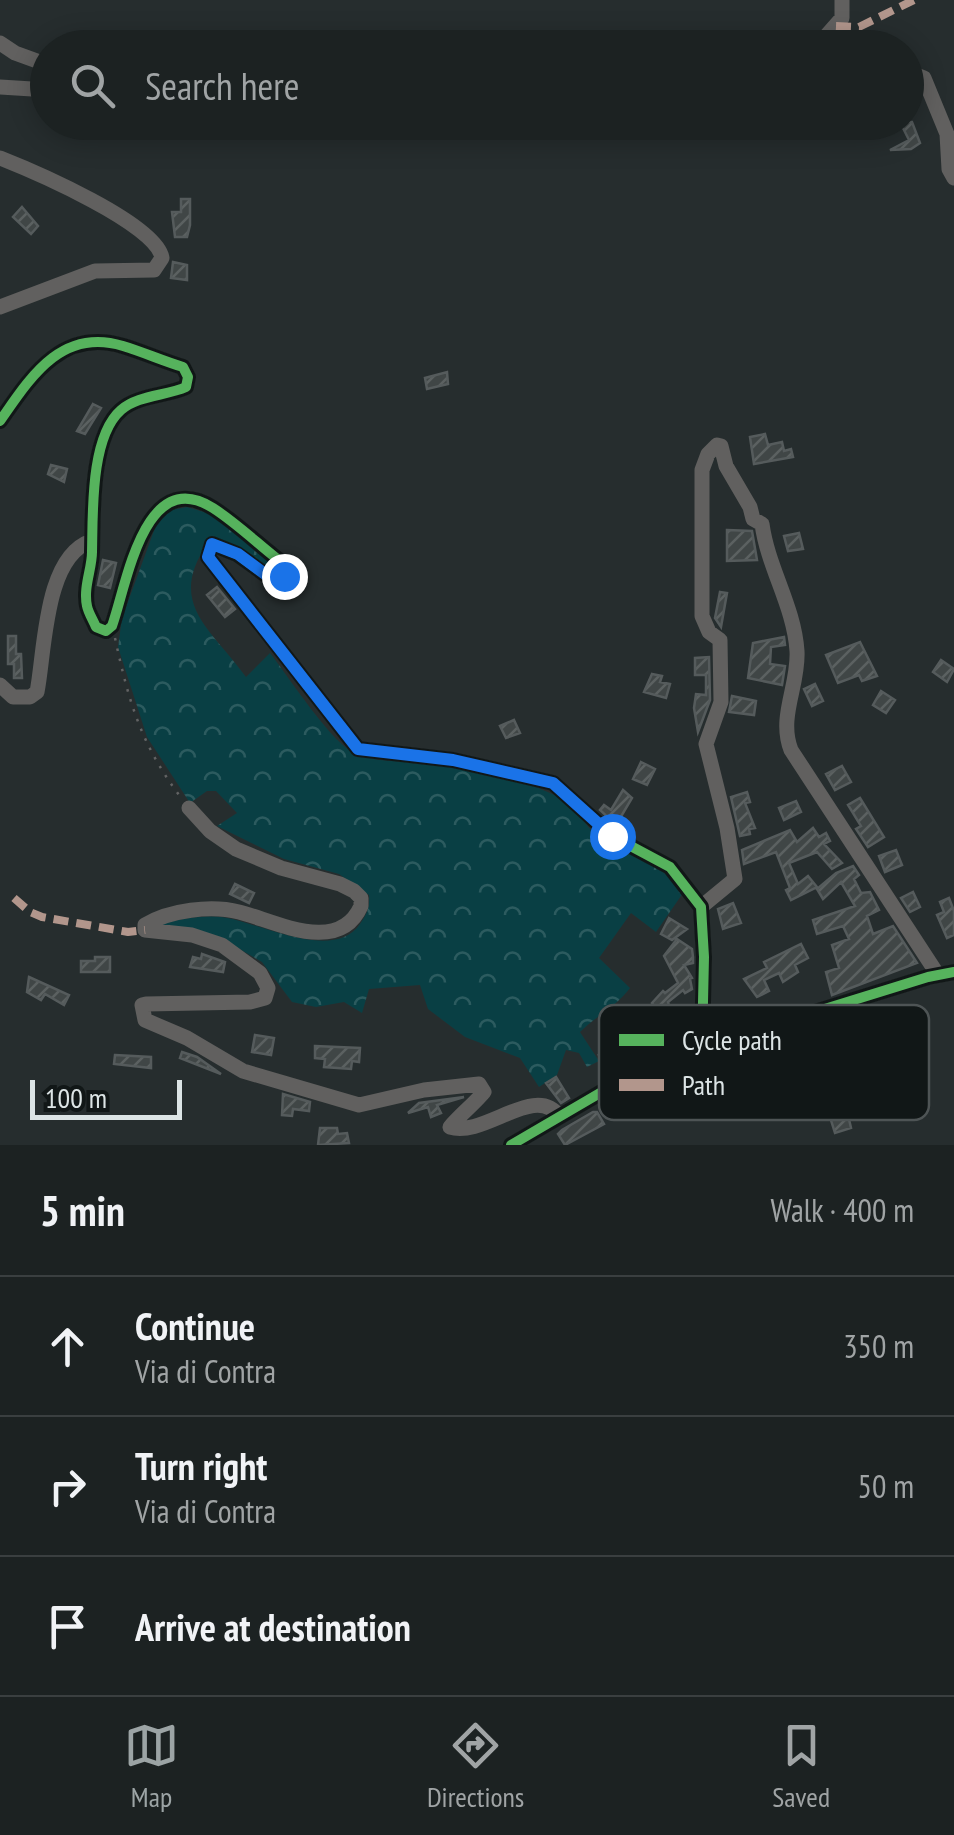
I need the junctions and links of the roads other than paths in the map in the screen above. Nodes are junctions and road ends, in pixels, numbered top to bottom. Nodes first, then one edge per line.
1 (842, 0) edge
2 (832, 30) edge
3 (0, 43) edge
4 (30, 58) edge
5 (924, 78) edge
6 (0, 87) edge
7 (30, 89) edge
8 (0, 158) edge
9 (954, 178) edge
10 (0, 308) edge
11 (0, 422) edge
12 (92, 541) junction
13 (0, 685) edge
14 (188, 808) road end
15 (701, 907) junction
16 (946, 973) edge
17 (703, 1005) edge
18 (840, 1005) edge
19 (599, 1093) edge
20 (558, 1116) junction
21 (510, 1145) edge

1 - 2 street
3 - 4 street
5 - 9 street
6 - 7 street
8 - 10 street
11 - 12 street
12 - 13 street
12 - 15 street
14 - 20 street
15 - 16 street
15 - 17 street
16 - 18 street
19 - 20 street
20 - 21 street

